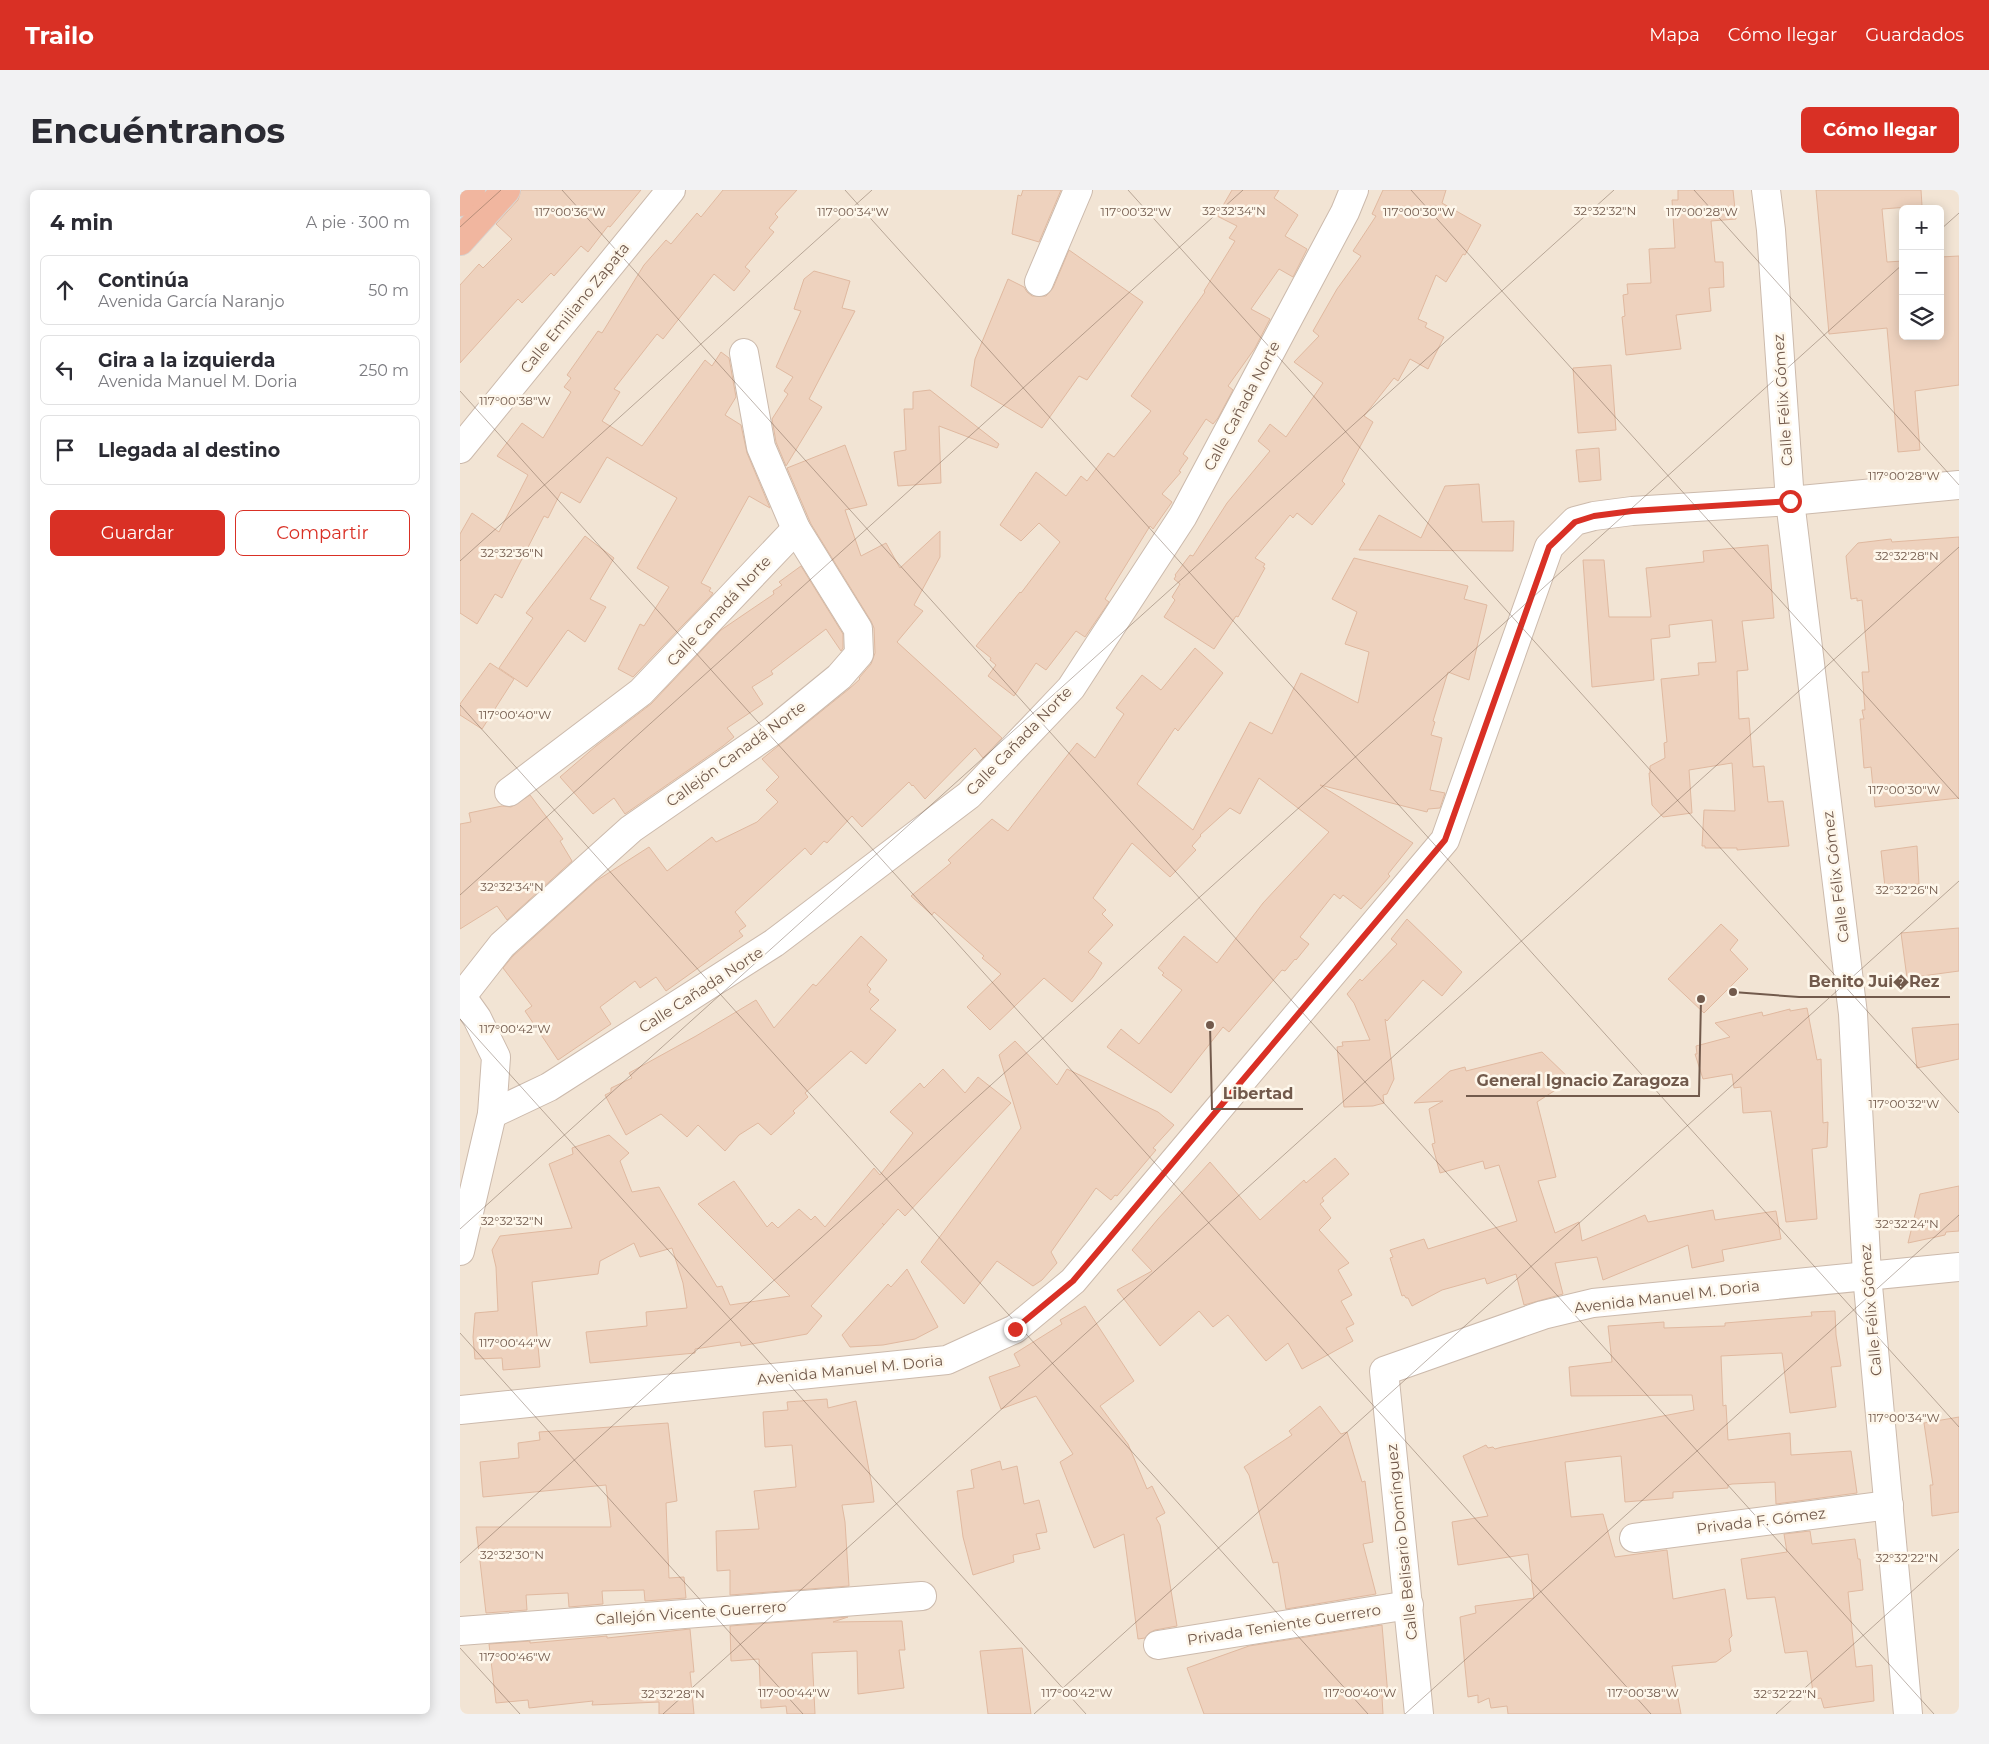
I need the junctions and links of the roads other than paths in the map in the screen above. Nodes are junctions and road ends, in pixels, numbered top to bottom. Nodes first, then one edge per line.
1 (471, 190) edge
2 (506, 190) edge
3 (671, 190) edge
4 (1078, 190) edge
5 (1354, 190) edge
6 (1766, 190) edge
7 (460, 202) edge
8 (460, 241) edge
9 (1039, 282) dead end
10 (744, 353) dead end
11 (460, 449) edge
12 (1959, 485) edge
13 (1790, 501) junction
14 (796, 529) junction
15 (509, 792) dead end
16 (465, 1009) edge
17 (492, 1114) junction
18 (460, 1251) edge
19 (1959, 1267) edge
20 (1867, 1275) junction
21 (1384, 1371) joint
22 (460, 1410) edge
23 (1889, 1505) junction
24 (1634, 1538) dead end
25 (922, 1596) dead end
26 (1408, 1605) junction
27 (460, 1631) edge
28 (1158, 1645) dead end
29 (1420, 1714) edge
30 (1908, 1714) edge

1 - 7 highway
2 - 8 highway
3 - 11 street, Calle Emiliano Zapata
4 - 9 street
5 - 17 street, Calle Cañada Norte
6 - 13 street, Calle Félix Gómez
10 - 14 street, Callejón Canadá Norte
12 - 13 street
13 - 20 street, Calle Félix Gómez
13 - 22 street, Avenida Manuel M. Doria
14 - 15 street, Calle Canadá Norte
14 - 16 street, Callejón Canadá Norte
16 - 17 street
17 - 18 street
19 - 20 street, Avenida Manuel M. Doria
20 - 21 street, Avenida Manuel M. Doria
20 - 23 street, Calle Félix Gómez
21 - 26 street, Calle Belisario Domínguez
23 - 24 street, Privada F. Gómez
23 - 30 street, Calle Félix Gómez
25 - 27 street, Callejón Vicente Guerrero
26 - 28 street, Privada Teniente Guerrero
26 - 29 street, Calle Belisario Domínguez

